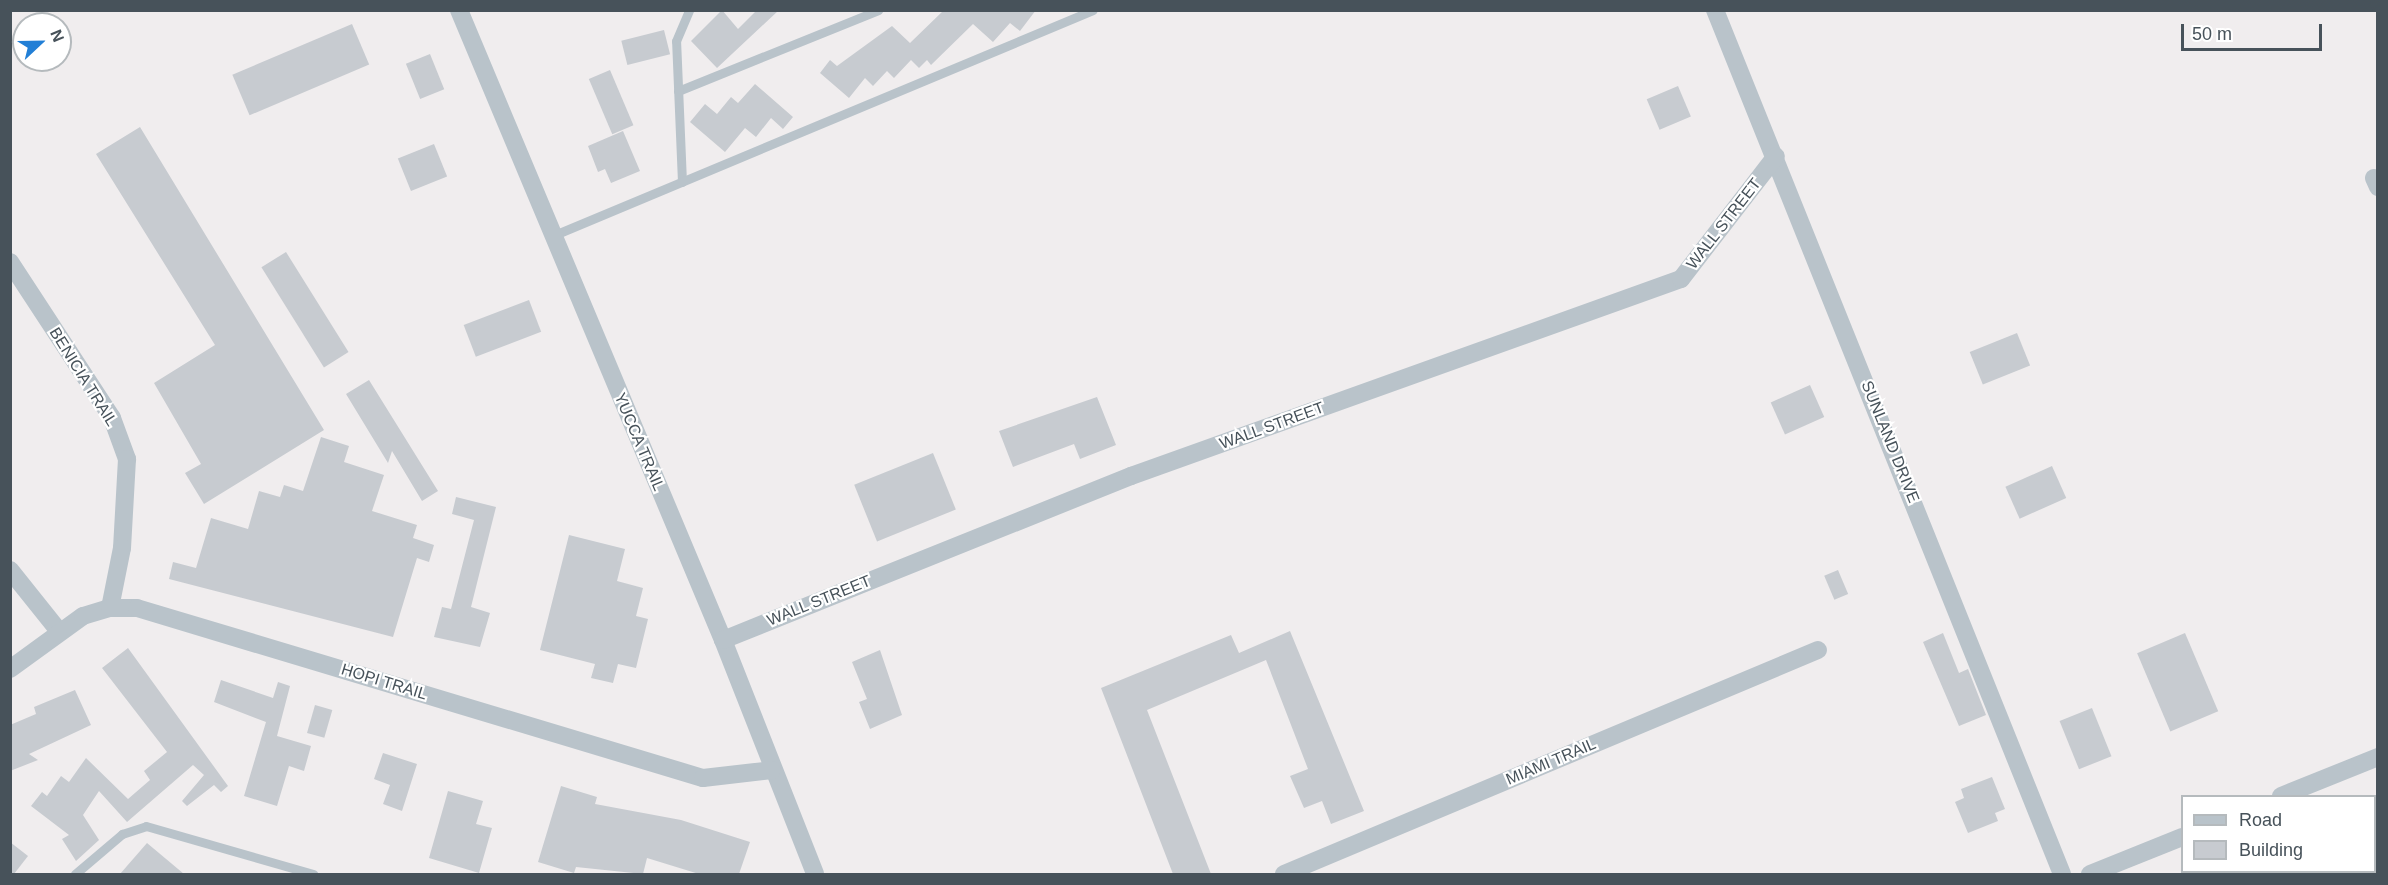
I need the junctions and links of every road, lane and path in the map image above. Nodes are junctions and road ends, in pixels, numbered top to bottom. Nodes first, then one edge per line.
1 (459, 10) edge
2 (689, 10) edge
3 (878, 10) edge
4 (1093, 10) edge
5 (1715, 10) edge
6 (678, 91) junction
7 (1776, 156) junction
8 (682, 182) junction
9 (552, 236) junction
10 (10, 262) edge
11 (10, 570) edge
12 (110, 608) junction
13 (58, 630) junction
14 (723, 640) junction
15 (1818, 650) dead end
16 (10, 669) edge
17 (2378, 757) edge
18 (772, 770) junction
19 (2283, 795) edge
20 (2181, 837) edge
21 (75, 874) edge
22 (313, 874) edge
23 (815, 874) edge
24 (1284, 874) edge
25 (2062, 874) edge
26 (2090, 874) edge

1 - 9 street, YUCCA TRAIL
2 - 6 lane
3 - 6 lane
4 - 8 lane
5 - 7 street, SUNLAND DRIVE
6 - 8 lane
7 - 14 street, WALL STREET
7 - 25 street, SUNLAND DRIVE
8 - 9 lane
9 - 14 street, YUCCA TRAIL
10 - 12 street, BENICIA TRAIL
11 - 13 street
12 - 13 street, HOPI TRAIL
12 - 18 street, HOPI TRAIL
13 - 16 street, HOPI TRAIL
14 - 18 street, YUCCA TRAIL
15 - 24 street, MIAMI TRAIL
17 - 19 street
18 - 23 street, YUCCA TRAIL
20 - 26 street
21 - 22 lane

